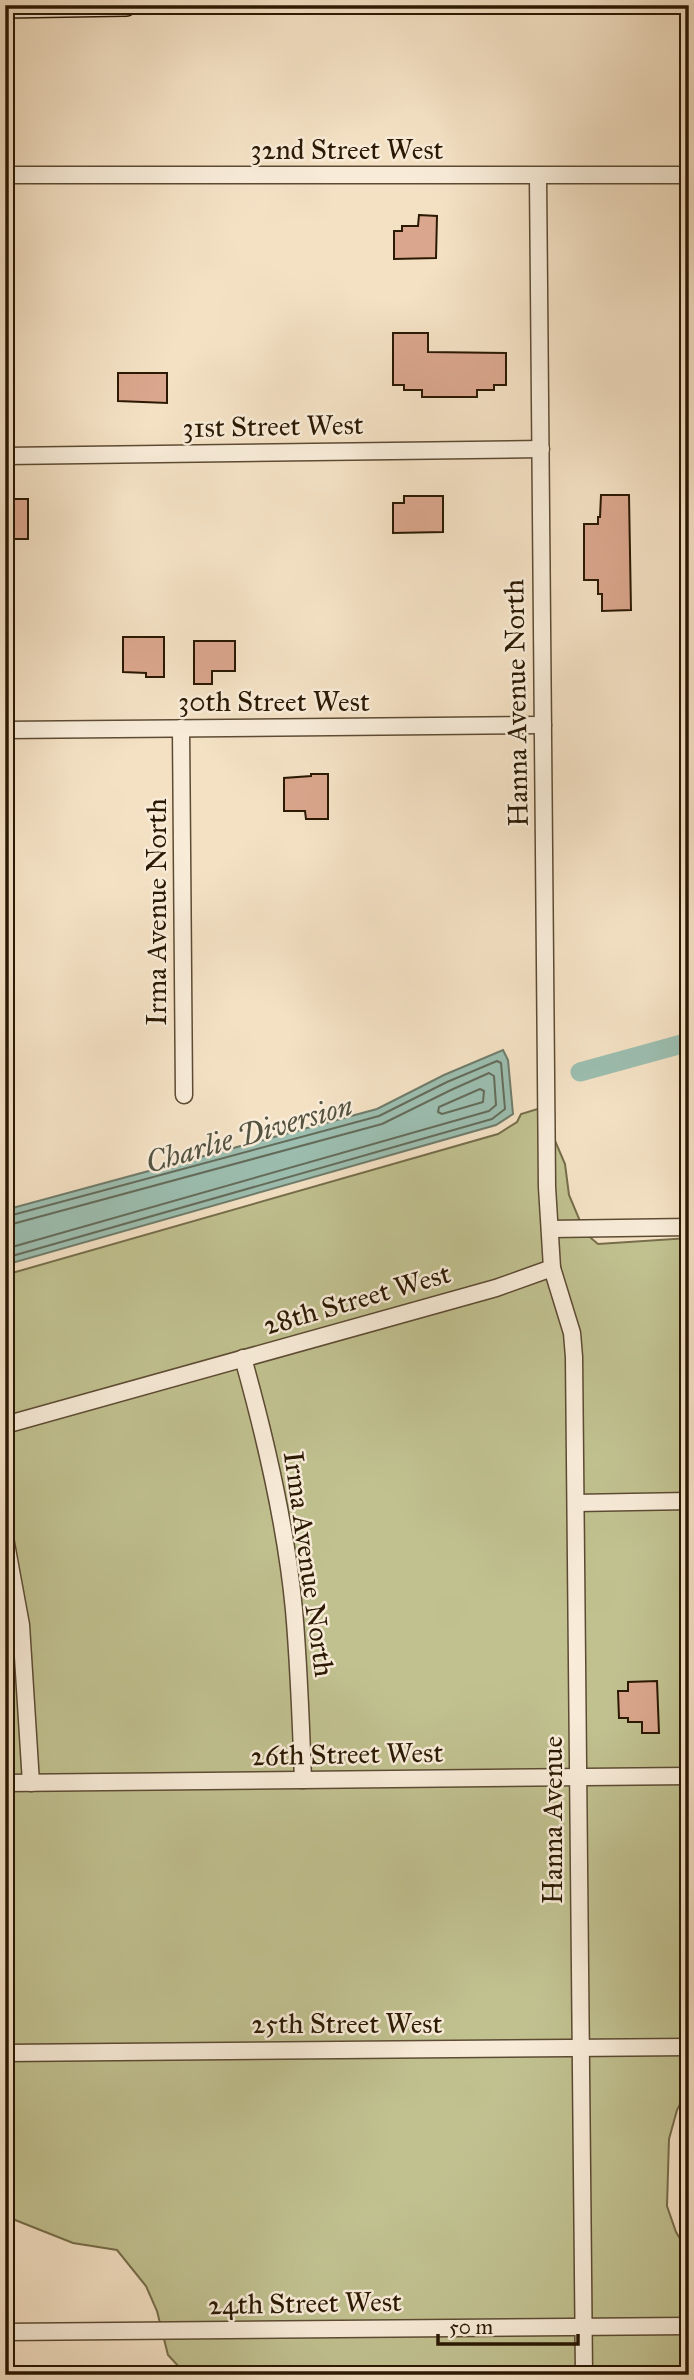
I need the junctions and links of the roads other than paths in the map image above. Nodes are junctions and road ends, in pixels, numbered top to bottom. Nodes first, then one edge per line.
1 (126, 5) edge
2 (5, 7) edge
3 (5, 175) edge
4 (689, 175) edge
5 (538, 176) junction
6 (541, 449) junction
7 (5, 456) edge
8 (543, 725) junction
9 (181, 728) junction
10 (5, 730) edge
11 (184, 1095) dead end
12 (689, 1227) edge
13 (550, 1229) junction
14 (552, 1268) junction
15 (243, 1358) junction
16 (5, 1425) edge
17 (689, 1501) edge
18 (576, 1503) junction
19 (5, 1538) edge
20 (689, 1776) edge
21 (578, 1777) junction
22 (303, 1780) junction
23 (5, 1783) edge
24 (31, 1783) junction
25 (689, 2047) edge
26 (581, 2048) junction
27 (5, 2053) edge
28 (689, 2326) edge
29 (584, 2327) junction
30 (5, 2332) edge
31 (584, 2375) edge

1 - 2 street
3 - 5 street, 32nd Street West
4 - 5 street, 32nd Street West
5 - 6 street, Hanna Avenue North
6 - 7 street, 31st Street West
6 - 8 street, Hanna Avenue North
8 - 9 street, 30th Street West
8 - 13 street, Hanna Avenue North
9 - 10 street, 30th Street West
9 - 11 street, Irma Avenue North
12 - 13 street
13 - 14 street
14 - 15 street, 28th Street West
14 - 18 street, Hanna Avenue
15 - 16 street, 28th Street West
15 - 22 street, Irma Avenue North
17 - 18 street
18 - 21 street, Hanna Avenue
19 - 24 street
20 - 21 street, 26th Street West
21 - 22 street, 26th Street West
21 - 26 street, Hanna Avenue
22 - 24 street, 26th Street West
23 - 24 street, 26th Street West
25 - 26 street, 25th Street West
26 - 27 street, 25th Street West
26 - 29 street, Hanna Avenue
28 - 29 street, 24th Street West
29 - 30 street, 24th Street West
29 - 31 street, Hanna Avenue

